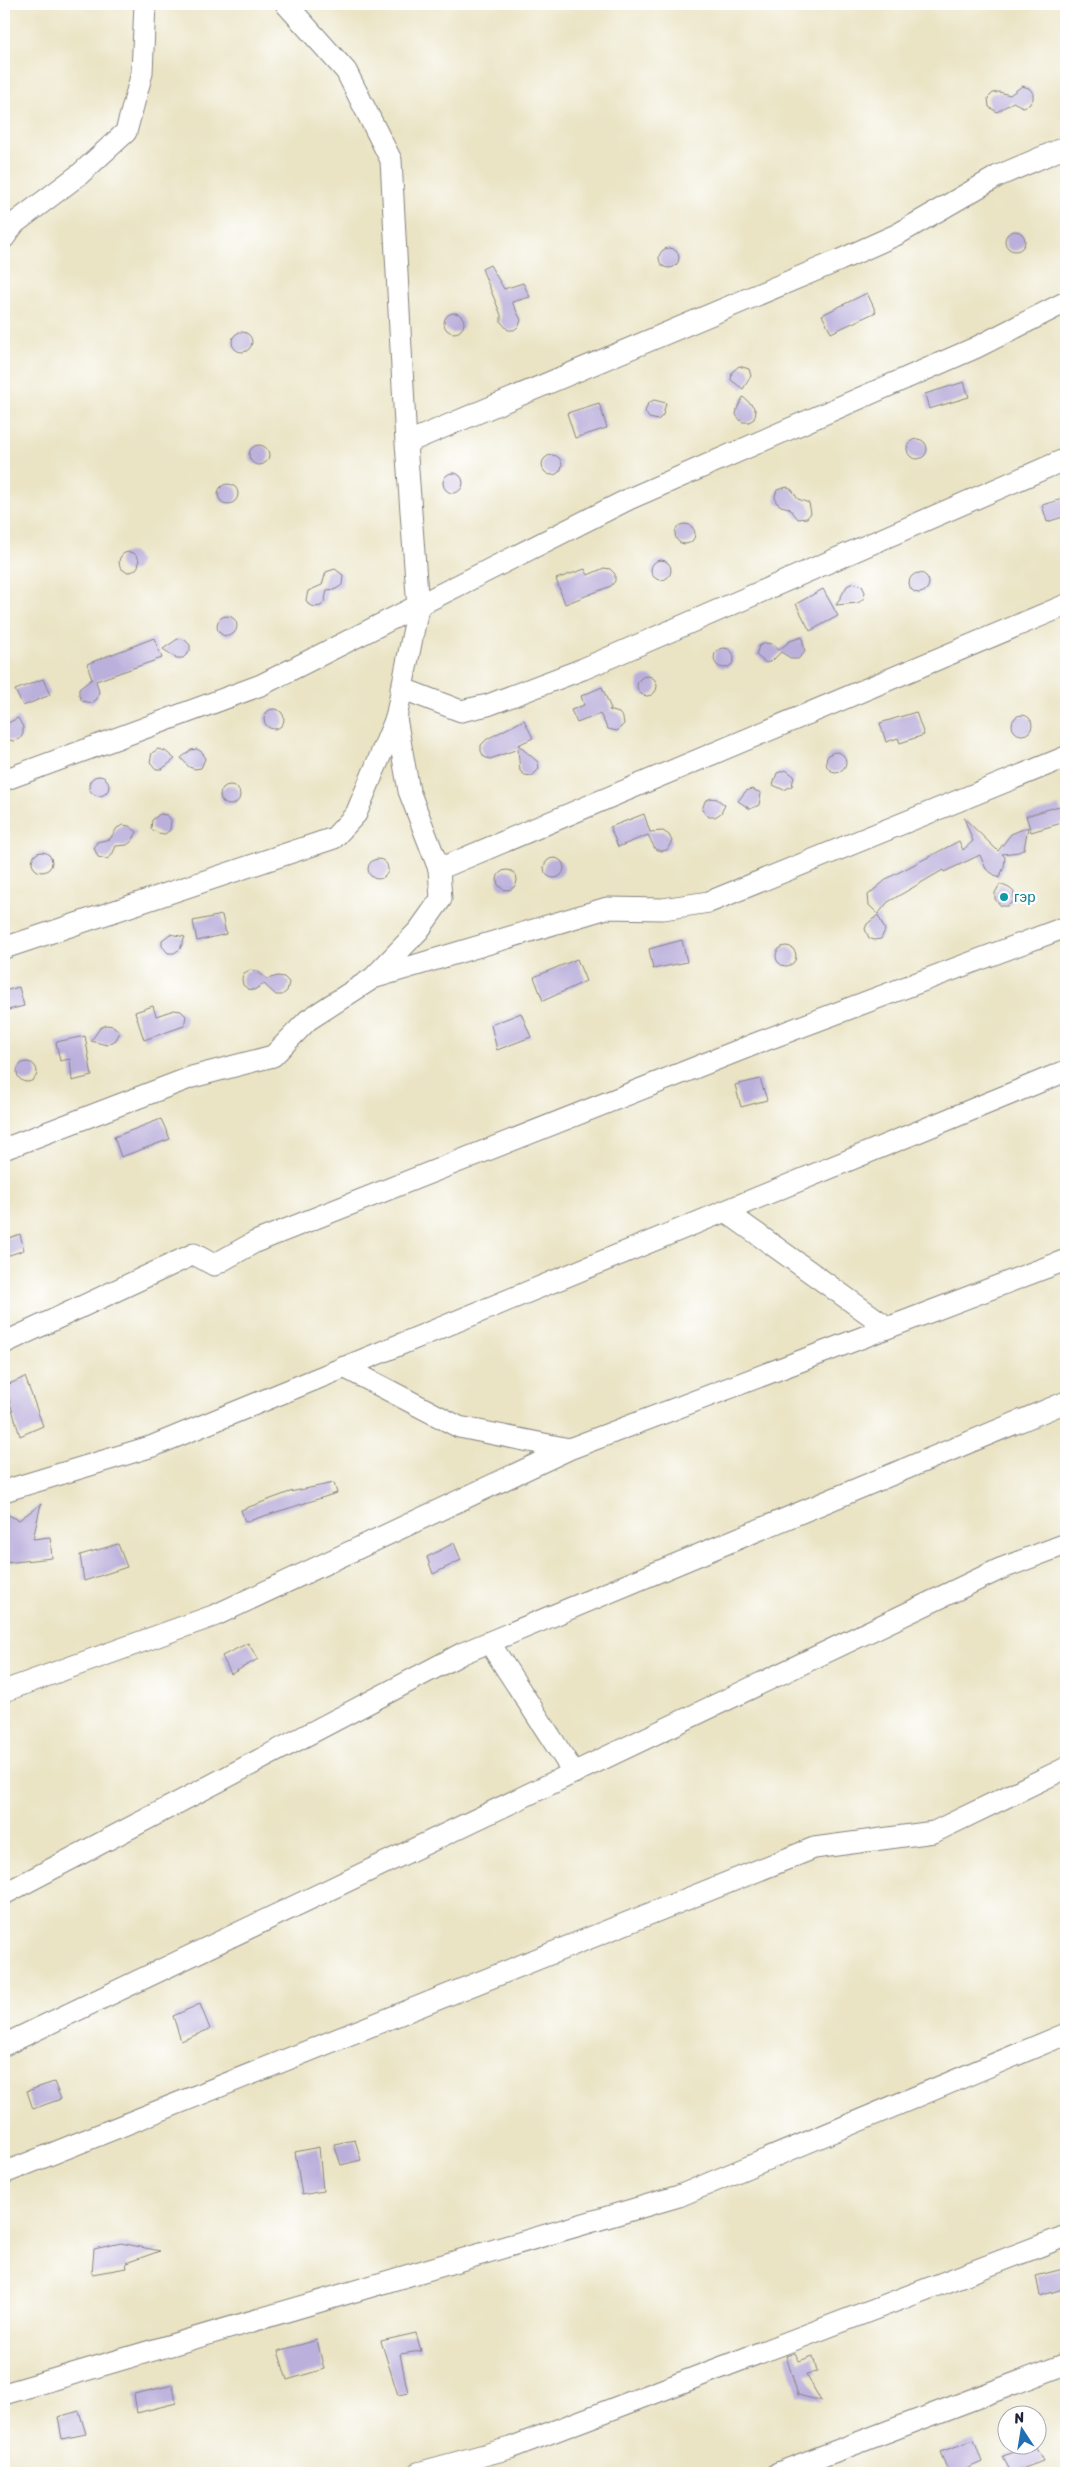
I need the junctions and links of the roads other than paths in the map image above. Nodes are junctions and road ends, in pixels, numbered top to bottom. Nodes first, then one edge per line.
1 (145, 4) edge
2 (286, 4) edge
3 (1066, 147) edge
4 (4, 238) edge
5 (1066, 302) edge
6 (406, 443) junction
7 (1066, 459) edge
8 (1066, 605) edge
9 (418, 608) junction
10 (401, 688) junction
11 (396, 718) junction
12 (1066, 757) edge
13 (4, 780) edge
14 (439, 869) junction
15 (1066, 927) edge
16 (4, 948) edge
17 (373, 978) junction
18 (1066, 1071) edge
19 (4, 1149) edge
20 (725, 1211) junction
21 (1066, 1260) edge
22 (887, 1327) junction
23 (4, 1343) edge
24 (344, 1368) junction
25 (1066, 1402) edge
26 (569, 1449) junction
27 (4, 1491) edge
28 (1066, 1544) edge
29 (489, 1642) junction
30 (4, 1691) edge
31 (1066, 1768) edge
32 (574, 1773) junction
33 (4, 1894) edge
34 (1066, 2034) edge
35 (4, 2045) edge
36 (4, 2173) edge
37 (1066, 2236) edge
38 (1066, 2364) edge
39 (4, 2394) edge
40 (418, 2473) edge
41 (778, 2473) edge

1 - 4 street
2 - 6 street
3 - 6 street
5 - 9 street
6 - 9 street
7 - 10 street
8 - 14 street
9 - 10 street
9 - 13 street
10 - 11 street
11 - 14 street
11 - 16 street
12 - 17 street
14 - 17 street
15 - 23 street
17 - 19 street
18 - 20 street
20 - 22 street
20 - 24 street
21 - 22 street
22 - 26 street
24 - 26 street
24 - 27 street
25 - 29 street
26 - 30 street
28 - 32 street
29 - 32 street
29 - 33 street
31 - 36 street
32 - 35 street
34 - 39 street
37 - 40 street
38 - 41 street

